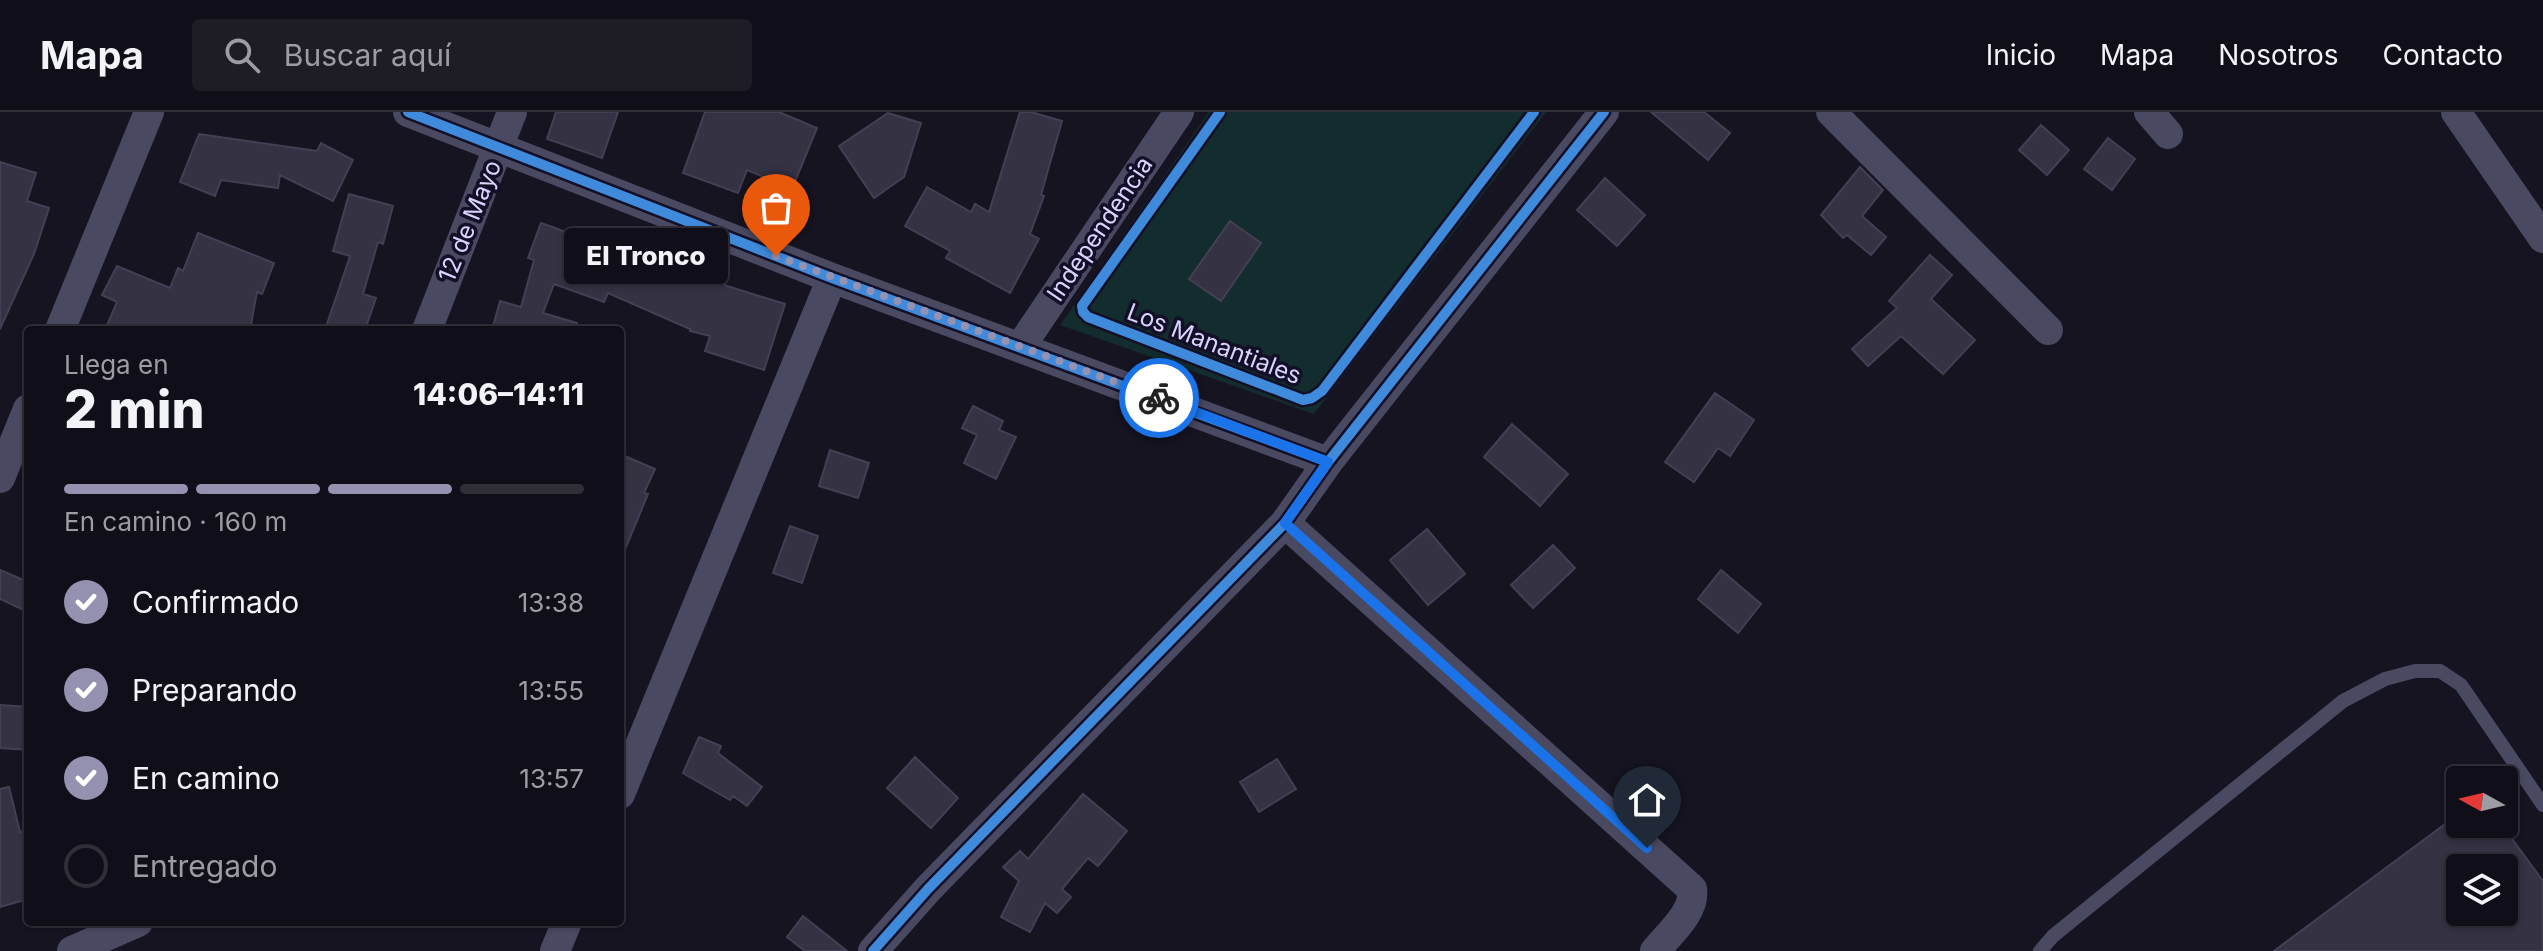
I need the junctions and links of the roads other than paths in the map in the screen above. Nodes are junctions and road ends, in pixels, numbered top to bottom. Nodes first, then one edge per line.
1 (149, 112) edge
2 (408, 112) edge
3 (512, 112) edge
4 (1179, 112) edge
5 (1604, 112) edge
6 (1831, 112) edge
7 (2456, 112) edge
8 (499, 147) junction
9 (2543, 238) edge
10 (832, 278) junction
11 (62, 326) edge
12 (429, 326) edge
13 (2048, 330) dead end
14 (1021, 346) junction
15 (24, 419) edge
16 (1328, 462) junction
17 (0, 478) edge
18 (1285, 523) junction
19 (624, 784) edge
20 (2543, 805) edge
21 (129, 926) edge
22 (72, 951) edge
23 (873, 951) edge
24 (1655, 951) edge
25 (2040, 951) edge

1 - 11 street
2 - 8 street
3 - 8 street, 12 de Mayo
4 - 14 street, Independencia
5 - 16 street
6 - 13 street
7 - 9 street
8 - 10 street
8 - 12 street, 12 de Mayo
10 - 14 street
10 - 19 street
14 - 16 street
15 - 17 street
16 - 18 street
18 - 23 street
18 - 24 street
20 - 25 lane
21 - 22 street

